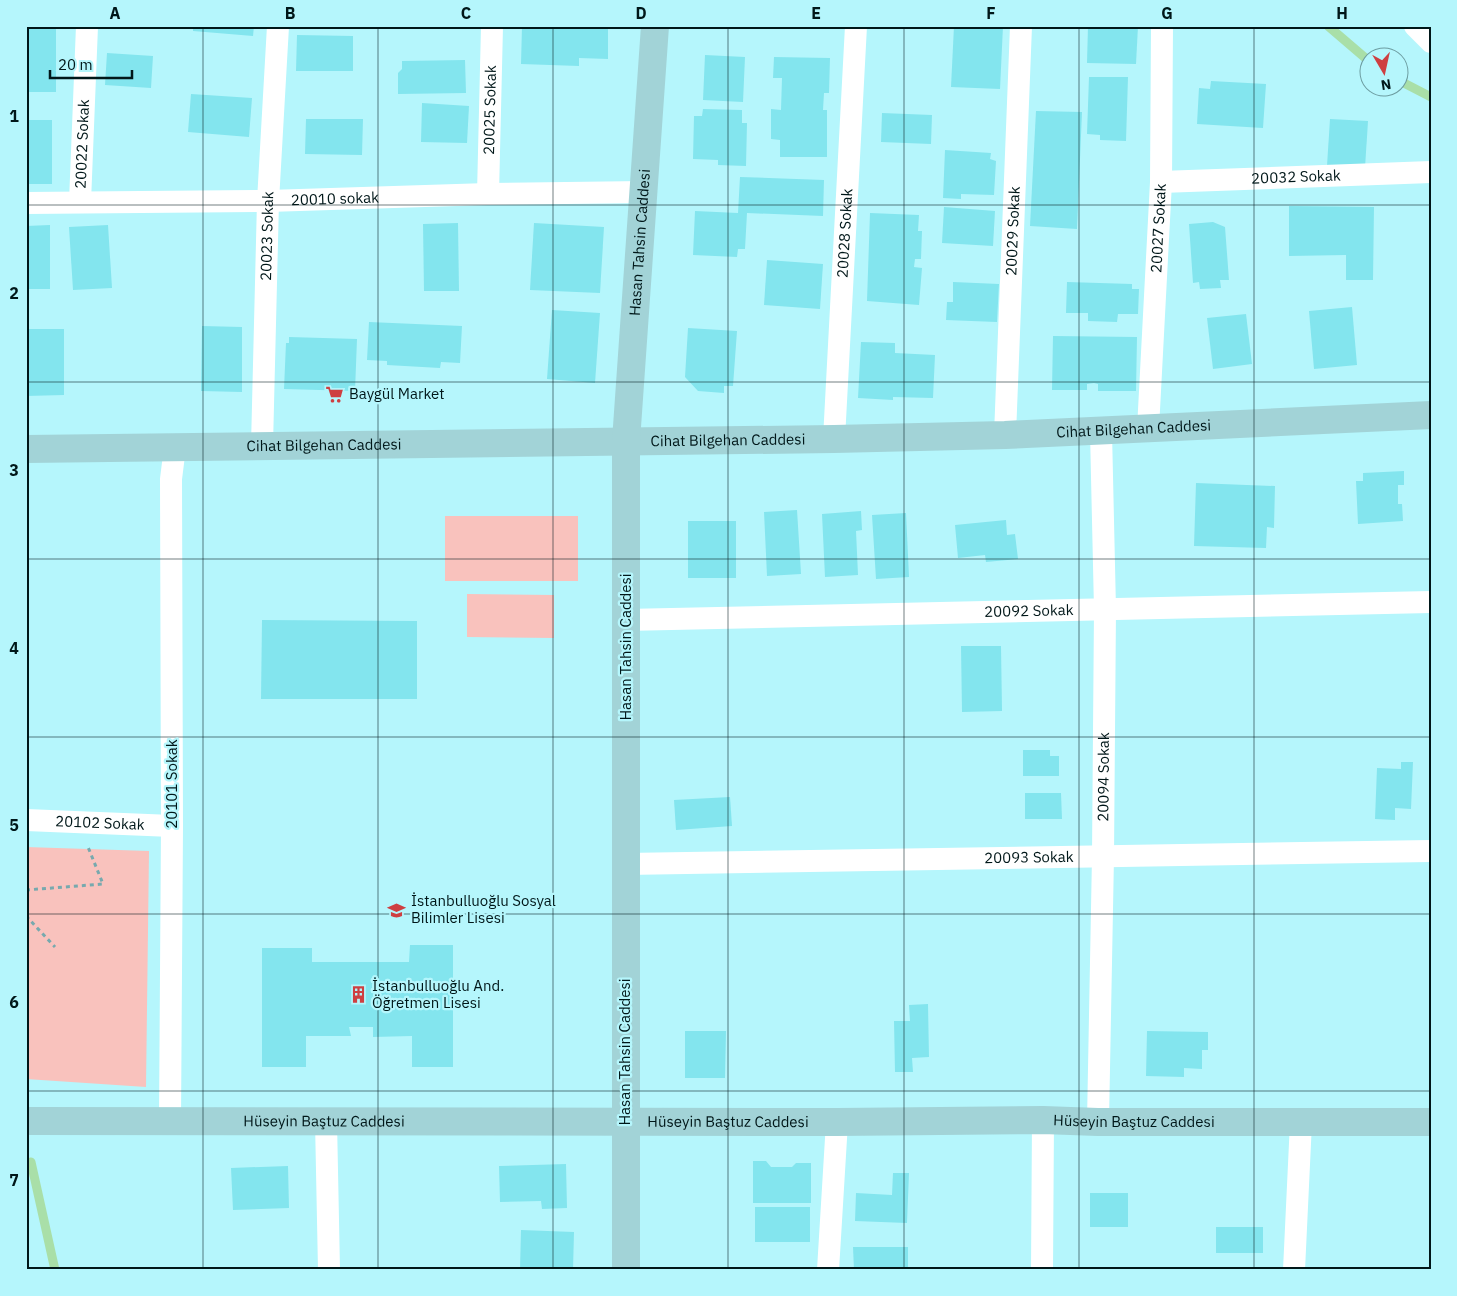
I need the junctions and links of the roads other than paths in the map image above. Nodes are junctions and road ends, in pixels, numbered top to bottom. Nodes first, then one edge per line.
1 (87, 26) edge
2 (278, 26) edge
3 (492, 26) edge
4 (655, 26) edge
5 (856, 26) edge
6 (1021, 26) edge
7 (1162, 26) edge
8 (1415, 26) edge
9 (1431, 42) edge
10 (1431, 172) edge
11 (1161, 182) junction
12 (644, 192) junction
13 (488, 194) junction
14 (268, 201) junction
15 (80, 202) junction
16 (26, 203) edge
17 (1431, 415) edge
18 (1148, 429) junction
19 (1101, 432) junction
20 (1005, 435) junction
21 (834, 439) junction
22 (626, 441) junction
23 (262, 446) junction
24 (175, 447) junction
25 (26, 449) edge
26 (1431, 602) edge
27 (1105, 609) junction
28 (625, 620) junction
29 (26, 820) edge
30 (172, 826) junction
31 (1431, 851) edge
32 (1104, 856) junction
33 (626, 864) junction
34 (1043, 1120) junction
35 (26, 1121) edge
36 (170, 1121) junction
37 (326, 1121) junction
38 (626, 1122) junction
39 (836, 1122) junction
40 (1098, 1122) junction
41 (1302, 1122) junction
42 (1431, 1122) edge
43 (329, 1270) edge
44 (626, 1270) edge
45 (828, 1270) edge
46 (1042, 1270) edge
47 (1294, 1270) edge

1 - 15 street, 20022 Sokak
2 - 14 street, 20023 Sokak
3 - 13 street, 20025 Sokak
4 - 12 main road, Hasan Tahsin Caddesi
5 - 21 street, 20028 Sokak
6 - 20 street, 20029 Sokak
7 - 11 street, 20027 Sokak
8 - 9 street
10 - 11 street, 20032 Sokak
11 - 18 street, 20027 Sokak
12 - 13 street, 20010 sokak
12 - 22 main road, Hasan Tahsin Caddesi
13 - 14 street, 20010 sokak
14 - 15 street, 20010 sokak
14 - 23 street, 20023 Sokak
15 - 16 street, 20010 sokak
17 - 18 main road, Cihat Bilgehan Caddesi
18 - 19 main road, Cihat Bilgehan Caddesi
19 - 20 main road, Cihat Bilgehan Caddesi
19 - 27 street, 20094 Sokak
20 - 21 main road, Cihat Bilgehan Caddesi
21 - 22 main road, Cihat Bilgehan Caddesi
22 - 23 main road, Cihat Bilgehan Caddesi
22 - 28 main road, Hasan Tahsin Caddesi
23 - 24 main road, Cihat Bilgehan Caddesi
24 - 25 main road, Cihat Bilgehan Caddesi
24 - 30 street, 20101 Sokak
26 - 27 street, 20092 Sokak
27 - 28 street, 20092 Sokak
27 - 32 street, 20094 Sokak
28 - 33 main road, Hasan Tahsin Caddesi
29 - 30 street, 20102 Sokak
30 - 36 street, 20101 Sokak
31 - 32 street, 20093 Sokak
32 - 33 street, 20093 Sokak
32 - 40 street, 20094 Sokak
33 - 38 main road, Hasan Tahsin Caddesi
34 - 39 main road, Hüseyin Baştuz Caddesi
34 - 40 main road, Hüseyin Baştuz Caddesi
34 - 46 street
35 - 36 main road, Hüseyin Baştuz Caddesi
36 - 37 main road, Hüseyin Baştuz Caddesi
37 - 38 main road, Hüseyin Baştuz Caddesi
37 - 43 street
38 - 39 main road, Hüseyin Baştuz Caddesi
38 - 44 main road, Hasan Tahsin Caddesi
39 - 45 street
40 - 41 main road, Hüseyin Baştuz Caddesi
41 - 42 main road, Hüseyin Baştuz Caddesi
41 - 47 street

